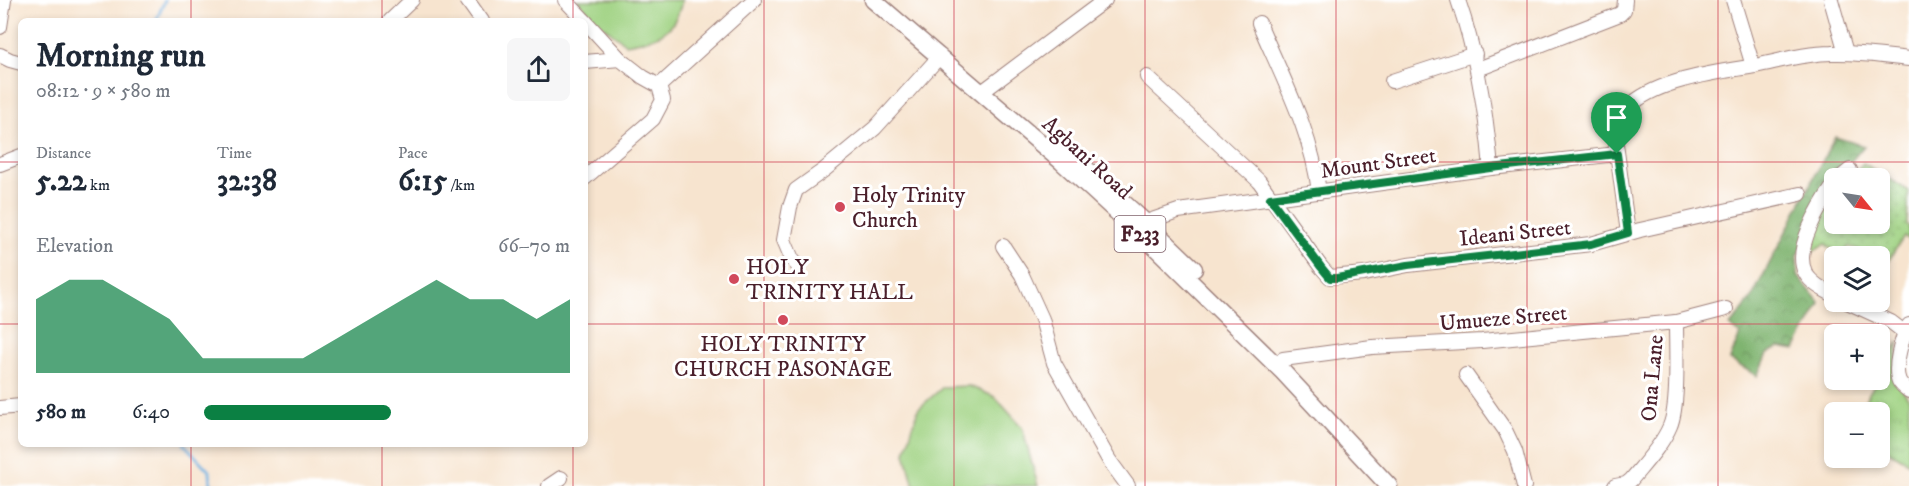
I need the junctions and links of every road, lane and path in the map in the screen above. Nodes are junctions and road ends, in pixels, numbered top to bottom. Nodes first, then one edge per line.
1 (4, 0) edge
2 (412, 0) edge
3 (467, 0) edge
4 (566, 0) edge
5 (754, 0) edge
6 (873, 0) edge
7 (888, 0) edge
8 (1105, 0) edge
9 (1458, 0) edge
10 (1625, 0) edge
11 (1733, 0) edge
12 (1831, 0) edge
13 (393, 18) edge
14 (480, 18) edge
15 (582, 18) edge
16 (1258, 23) dead end
17 (588, 24) edge
18 (0, 27) edge
19 (1846, 53) junction
20 (1475, 54) junction
21 (0, 55) edge
22 (940, 56) junction
23 (620, 59) junction
24 (1909, 59) edge
25 (18, 62) edge
26 (588, 62) edge
27 (1754, 66) junction
28 (1478, 69) junction
29 (1147, 77) dead end
30 (1392, 81) dead end
31 (659, 86) junction
32 (986, 89) junction
33 (1617, 154) junction
34 (18, 157) edge
35 (0, 164) edge
36 (1491, 168) junction
37 (588, 175) edge
38 (1319, 192) junction
39 (1800, 194) dead end
40 (1270, 198) junction
41 (1824, 201) edge
42 (1139, 225) junction
43 (1628, 233) junction
44 (1003, 246) dead end
45 (797, 265) dead end
46 (1824, 289) edge
47 (1726, 309) dead end
48 (1869, 312) edge
49 (1676, 322) junction
50 (1907, 329) edge
51 (1283, 359) junction
52 (1467, 375) dead end
53 (1909, 391) edge
54 (18, 406) edge
55 (0, 408) edge
56 (1128, 486) edge
57 (1389, 486) edge
58 (1402, 486) edge
59 (1524, 486) edge
60 (1615, 486) edge

1 - 18 street
2 - 13 street
3 - 14 street
4 - 15 street
5 - 31 street
6 - 22 main road, Agbani Road / F233
7 - 32 main road, Agbani Road / F233
8 - 32 street
9 - 20 street
10 - 28 street
11 - 27 street
12 - 19 street
16 - 38 street
17 - 23 street
19 - 24 street
19 - 27 street
20 - 28 street
20 - 30 street
21 - 25 street
22 - 32 main road, Agbani Road / F233
22 - 45 street
23 - 26 street
23 - 31 street
27 - 33 street
28 - 36 street
29 - 40 street
31 - 37 street
32 - 42 main road, Agbani Road / F233
33 - 36 street, Mount Street
33 - 43 street
34 - 35 street
36 - 38 street, Mount Street
38 - 40 street, Mount Street
39 - 43 street, Ideani Street
40 - 42 street, Mount Street
40 - 43 street, Ideani Street
41 - 46 street
42 - 51 main road, Agbani Road / F233
42 - 57 main road, Agbani Road / F233
44 - 56 street
47 - 49 street, Umueze Street
48 - 50 street
49 - 51 street, Umueze Street
49 - 60 street, Ona Lane
50 - 53 street
51 - 58 main road, Agbani Road / F233
52 - 59 street
54 - 55 street

